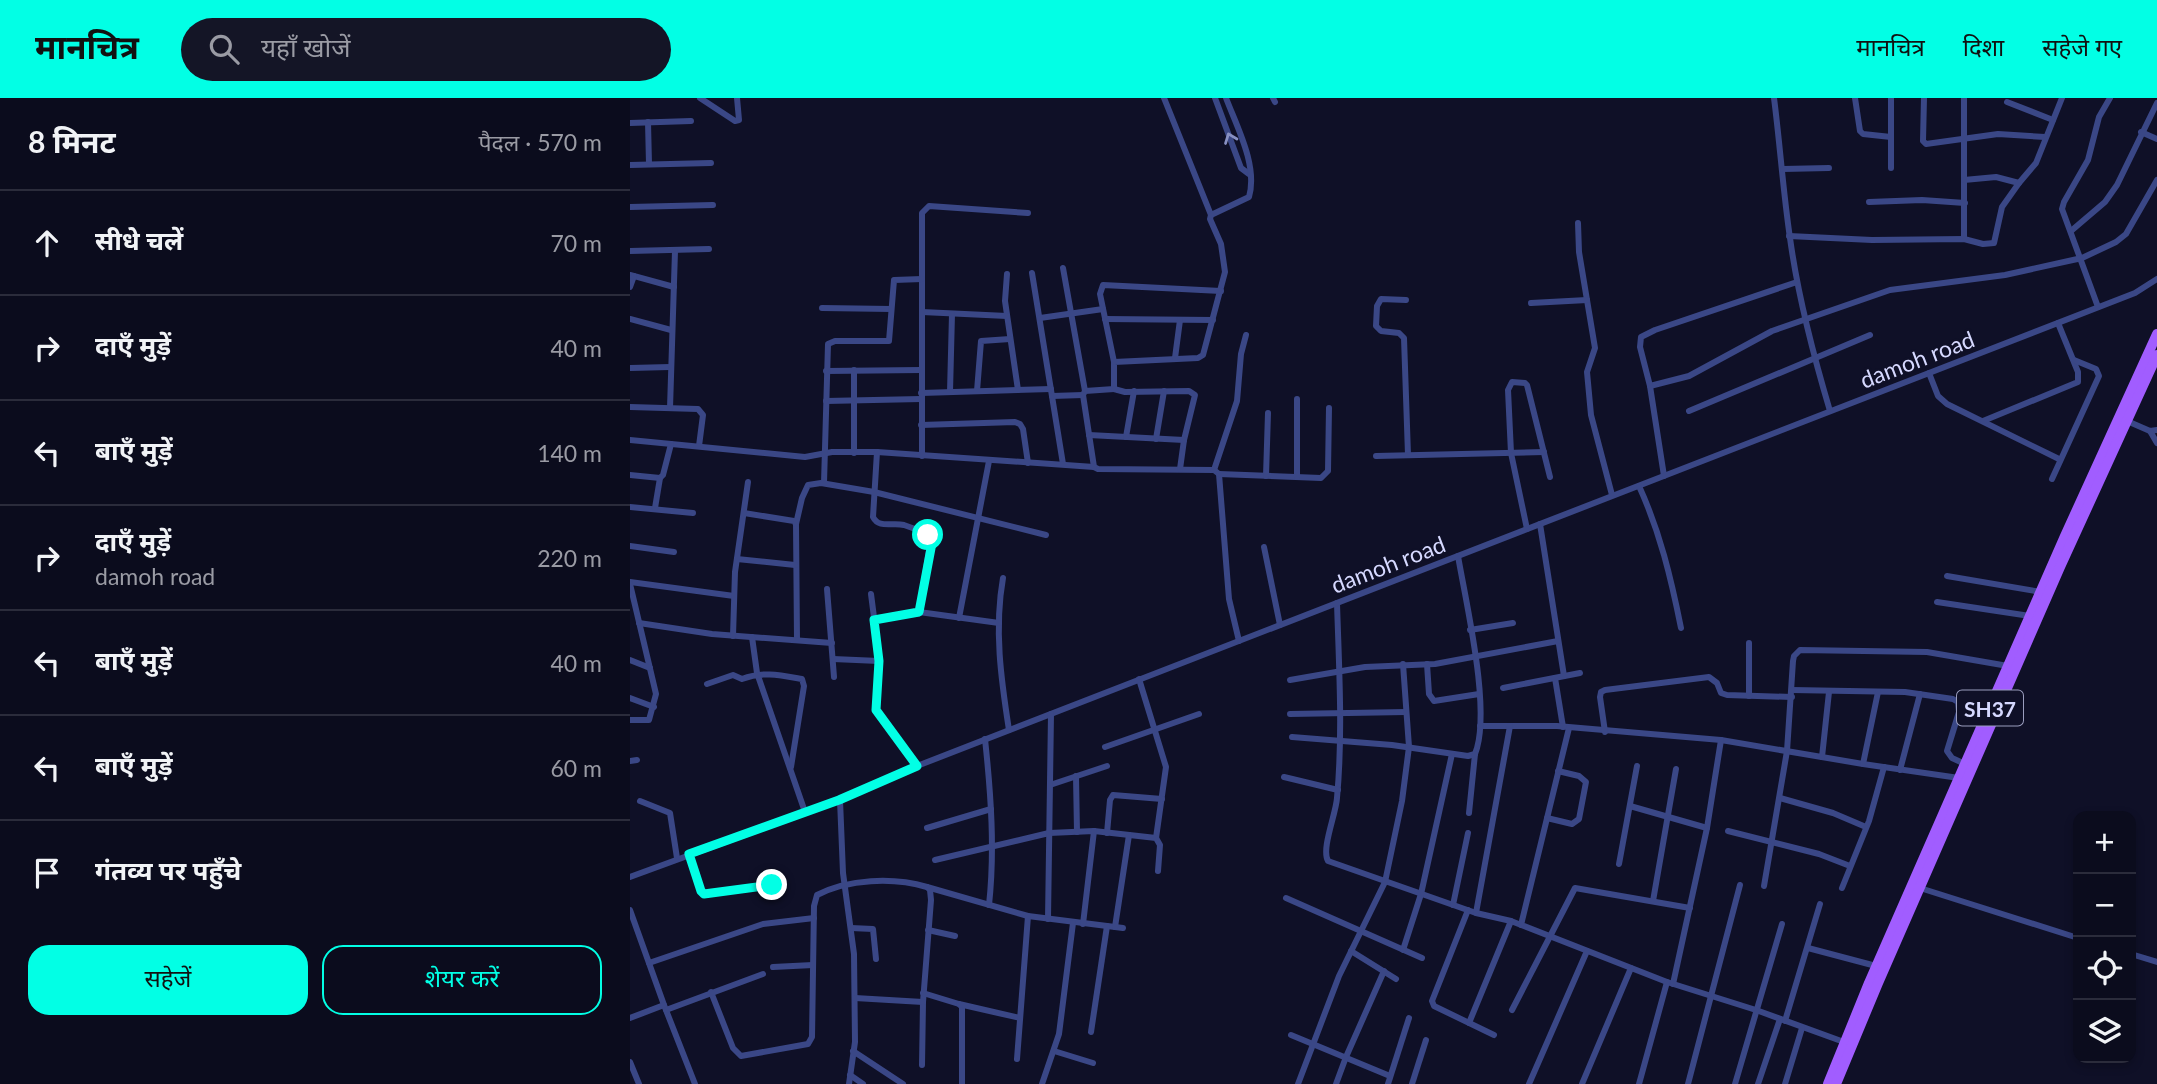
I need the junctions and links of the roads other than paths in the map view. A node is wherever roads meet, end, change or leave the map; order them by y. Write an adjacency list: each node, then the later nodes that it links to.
1 (700, 98): 2 (street)
2 (737, 98)
3 (1164, 98): 39 (street)
4 (1215, 98): 30 (street, one-way to 4)
5 (1226, 98): 30 (street)
6 (1774, 98): 29 (street)
7 (1855, 98): 20 (street)
8 (1891, 98): 20 (street)
9 (1924, 98): 22 (street)
10 (1964, 98): 22 (street)
11 (2062, 98): 15 (street)
12 (2110, 98): 41 (street)
13 (2007, 102): 15 (street)
14 (2157, 103): 19 (street)
15 (2053, 120): 21 (street)
16 (691, 121): 17 (street)
17 (648, 122): 18 (street); 25 (street)
18 (630, 123)
19 (2141, 132): 23 (street); 41 (street)
20 (1891, 137): 28 (street)
21 (2045, 137): 22 (street); 33 (street)
22 (1963, 138): 31 (street)
23 (2157, 139)
24 (711, 163): 25 (street)
25 (649, 164): 26 (street)
26 (630, 165)
27 (1829, 168): 29 (street)
28 (1891, 168)
29 (1783, 169): 42 (street)
30 (1249, 174): 39 (street)
31 (1964, 180): 33 (street); 35 (street)
32 (2157, 180): 47 (street)
33 (2019, 183): 43 (street)
34 (1869, 202): 35 (street)
35 (1965, 203): 43 (street)
36 (713, 205): 37 (street)
37 (630, 207)
38 (1028, 213): 52 (street)
39 (1211, 215): 57 (street)
40 (1578, 223): 59 (street)
41 (2071, 231): 47 (street)
42 (1789, 236): 43 (street); 54 (street)
43 (1964, 239)
44 (709, 249): 46 (street)
45 (630, 251): 46 (street)
46 (675, 251): 56 (street)
47 (2082, 258): 61 (street); 70 (street)
48 (1063, 268): 66 (street)
49 (1032, 273): 69 (street)
50 (1007, 274): 68 (street)
51 (632, 276): 55 (street); 56 (street)
52 (922, 279): 63 (street); 65 (street)
53 (2157, 279): 61 (street, damoh road)
54 (1797, 282): 70 (street); 92 (street)
55 (630, 287)
56 (674, 287): 76 (street)
57 (1221, 290): 64 (street); 74 (street)
58 (1406, 300): 128 (street)
59 (1587, 300): 60 (street); 149 (street)
60 (1531, 303)
61 (2098, 307): 75 (street, damoh road)
62 (822, 308): 63 (street)
63 (891, 309): 90 (street)
64 (1103, 309): 66 (street); 72 (street)
65 (922, 312): 67 (street); 89 (street)
66 (1071, 313): 69 (street); 100 (street)
67 (952, 314): 68 (street); 98 (street)
68 (1007, 316): 80 (street)
69 (1040, 318): 99 (street)
70 (1805, 318): 83 (street); 92 (street)
71 (630, 319): 76 (street)
72 (1105, 319): 73 (street); 85 (street)
73 (1180, 320): 74 (street); 82 (street)
74 (1213, 320): 82 (street)
75 (2058, 323): 84 (street); 91 (street, damoh road)
76 (671, 330): 86 (street)
77 (2157, 334): 169 (main road, SH37)
78 (1247, 335): 137 (street)
79 (1870, 335): 83 (street)
80 (1010, 339): 94 (street); 95 (street)
81 (2157, 355): 112 (main road, SH37)
82 (1175, 358): 85 (street)
83 (1814, 360): 108 (street); 109 (street)
84 (2074, 360): 111 (street); 131 (street)
85 (1114, 362): 93 (street)
86 (670, 367): 87 (street); 106 (street)
87 (630, 368)
88 (854, 370): 89 (street); 90 (street); 103 (street)
89 (921, 370): 101 (street)
90 (826, 371): 104 (street)
91 (1930, 373): 109 (street, damoh road); 111 (street)
92 (1650, 386): 140 (street)
93 (1114, 389): 96 (street); 100 (street)
94 (1018, 390): 95 (street); 99 (street)
95 (977, 391): 98 (street)
96 (1134, 391): 97 (street); 116 (street)
97 (1164, 391): 117 (street); 119 (street)
98 (950, 392): 101 (street)
99 (1052, 393): 100 (street); 134 (street)
100 (1084, 393): 115 (street)
101 (921, 396): 103 (street); 113 (street)
102 (1297, 399): 141 (street)
103 (854, 400): 104 (street); 125 (street)
104 (826, 401): 124 (street)
105 (630, 407): 106 (street)
106 (670, 408): 122 (street)
107 (1329, 408): 141 (street)
108 (1689, 411)
109 (1830, 411): 140 (street, damoh road)
110 (1268, 413): 139 (street)
111 (1983, 421): 131 (street)
112 (2127, 421): 114 (street); 293 (main road, SH37)
113 (921, 425): 129 (street); 133 (street)
114 (2154, 430): 120 (street)
115 (1089, 435): 116 (street); 135 (street)
116 (1126, 437): 117 (street)
117 (1156, 439): 119 (street)
118 (630, 440): 121 (street)
119 (1184, 440): 136 (street)
120 (2157, 443)
121 (671, 444): 122 (street); 143 (street)
122 (699, 446): 124 (street)
123 (1544, 452): 127 (street); 127 (street); 142 (street)
124 (826, 453): 125 (street); 146 (street)
125 (854, 453): 126 (street)
126 (877, 453): 129 (street); 148 (street)
127 (1511, 453): 128 (street); 157 (street)
128 (1408, 455): 130 (street)
129 (922, 456): 132 (street)
130 (1376, 456)
131 (2059, 459): 144 (street)
132 (989, 461): 133 (street); 154 (street)
133 (1028, 463): 134 (street)
134 (1063, 464): 135 (street)
135 (1094, 467): 136 (street)
136 (1180, 469): 137 (street)
137 (1217, 472): 139 (street); 188 (street)
138 (630, 475): 143 (street)
139 (1266, 476): 141 (street)
140 (1664, 476): 147 (street, damoh road)
141 (1297, 477)
142 (1550, 477)
143 (660, 478): 151 (street)
144 (2052, 479)
145 (748, 482): 153 (street)
146 (824, 483): 148 (street); 155 (street)
147 (1639, 486): 149 (street, damoh road); 183 (street)
148 (874, 492): 154 (street); 174 (street)
149 (1612, 495): 156 (street, damoh road)
150 (630, 507): 151 (street)
151 (655, 508): 152 (street)
152 (693, 513)
153 (744, 513): 155 (street); 163 (street)
154 (978, 519): 158 (street); 177 (street)
155 (796, 524): 164 (street)
156 (1540, 524): 157 (street, damoh road); 189 (street)
157 (1527, 529): 162 (street, damoh road)
158 (1046, 535)
159 (630, 546): 161 (street)
160 (1264, 547): 182 (street)
161 (674, 552)
162 (1458, 556): 173 (street, damoh road); 184 (street)
163 (737, 559): 164 (street); 171 (street)
164 (795, 565): 187 (street)
165 (1947, 576): 169 (street)
166 (1003, 578): 180 (street)
167 (630, 583): 171 (street); 178 (street)
168 (827, 589): 190 (street)
169 (2041, 592): 176 (main road, SH37)
170 (871, 594): 179 (street)
171 (734, 596): 185 (street)
172 (1937, 602): 176 (street)
173 (1337, 603): 182 (street, damoh road); 200 (street)
174 (919, 612): 177 (street); 179 (street)
175 (630, 615): 178 (street)
176 (2030, 616): 198 (main road, SH37)
177 (959, 618): 180 (street)
178 (639, 620): 185 (street); 199 (street)
179 (874, 620): 195 (street)
180 (999, 623): 229 (street)
181 (1513, 623): 184 (street)
182 (1280, 625): 188 (street, damoh road)
183 (1681, 628)
184 (1470, 631): 192 (street)
185 (733, 636): 186 (street)
186 (752, 637): 187 (street); 201 (street)
187 (796, 640): 190 (street)
188 (1240, 641): 207 (street, damoh road)
189 (1559, 641): 192 (street); 204 (street)
190 (832, 643): 193 (street)
191 (1749, 643): 216 (street)
192 (1475, 657): 197 (street); 214 (street)
193 (834, 659): 195 (street); 203 (street)
194 (630, 660): 199 (street)
195 (879, 661): 206 (street); 243 (street)
196 (1403, 664): 197 (street); 200 (street); 219 (street)
197 (1427, 664): 214 (street)
198 (2008, 666): 213 (street); 242 (main road, SH37)
199 (650, 668): 218 (street)
200 (1339, 671): 208 (street); 220 (street)
201 (757, 673): 209 (street); 246 (street); 246 (street)
202 (1580, 673): 204 (street)
203 (834, 677)
204 (1564, 677): 205 (street)
205 (1555, 678): 210 (street); 227 (street)
206 (882, 680)
207 (1139, 680): 221 (street, damoh road); 228 (street)
208 (1290, 680)
209 (707, 684)
210 (1503, 688)
211 (1829, 692): 212 (street); 213 (street); 240 (street)
212 (1878, 692): 215 (street); 241 (street)
213 (1792, 693): 216 (street); 237 (street)
214 (1479, 694): 225 (street)
215 (1920, 694): 242 (street); 249 (street)
216 (1749, 696): 230 (street)
217 (630, 698): 218 (street)
218 (654, 707): 224 (street)
219 (1406, 712): 220 (street); 236 (street)
220 (1341, 713): 223 (street); 233 (street)
221 (1051, 714): 229 (street, damoh road); 254 (street)
222 (1199, 714): 228 (street)
223 (1290, 714)
224 (630, 720)
225 (1479, 726): 226 (street); 239 (street)
226 (1510, 726): 227 (street); 303 (street)
227 (1566, 728): 230 (street); 250 (street)
228 (1155, 729): 235 (street); 257 (street)
229 (1009, 730): 232 (street, damoh road)
230 (1605, 732): 234 (street)
231 (1292, 737): 233 (street)
232 (985, 739): 243 (street, damoh road); 261 (street)
233 (1342, 740): 236 (street); 255 (street)
234 (1721, 740): 237 (street); 268 (street)
235 (1105, 747)
236 (1409, 747): 238 (street); 286 (street)
237 (1787, 751): 240 (street); 256 (street)
238 (1452, 754): 239 (street); 294 (street)
239 (1475, 754): 263 (street)
240 (1822, 757): 241 (street)
241 (1863, 764): 247 (street)
242 (1965, 764): 253 (main road, SH37)
243 (917, 766): 258 (street, damoh road)
244 (1107, 766): 251 (street)
245 (1637, 766): 260 (street)
246 (791, 767): 262 (street)
247 (1885, 767): 249 (street); 266 (street)
248 (1676, 769): 264 (street)
249 (1900, 769): 253 (street)
250 (1558, 771): 265 (street); 265 (street)
251 (1076, 776): 254 (street); 271 (street)
252 (1284, 777): 255 (street)
253 (1959, 778): 329 (main road, SH37)
254 (1050, 785): 272 (street)
255 (1338, 790): 286 (street)
256 (1780, 798): 266 (street); 277 (street)
257 (1162, 799): 273 (street); 276 (street)
258 (839, 800): 262 (street, damoh road); 287 (street)
259 (639, 801): 280 (street)
260 (1630, 806): 264 (street); 282 (street)
261 (991, 809): 267 (street); 278 (street)
262 (805, 812): 279 (street, damoh road)
263 (1469, 813)
264 (1668, 817): 268 (street); 296 (street)
265 (1547, 818): 311 (street)
266 (1867, 827): 283 (street)
267 (927, 828)
268 (1707, 828): 300 (street)
269 (1094, 831): 271 (street); 273 (street); 309 (street)
270 (1728, 831): 277 (street)
271 (1077, 832): 272 (street)
272 (1049, 833): 278 (street); 306 (street)
273 (1107, 833): 275 (street)
274 (1468, 833): 299 (street)
275 (1129, 835): 276 (street); 312 (street)
276 (1156, 838): 284 (street)
277 (1772, 842): 283 (street); 290 (street)
278 (992, 846): 281 (street); 298 (street)
279 (689, 854): 280 (street, damoh road); 288 (street)
280 (677, 858): 285 (street, damoh road)
281 (935, 860)
282 (1619, 864)
283 (1850, 866): 292 (street)
284 (1158, 871)
285 (630, 877)
286 (1385, 882): 294 (street); 315 (street)
287 (844, 884): 291 (street); 305 (street); 313 (street)
288 (772, 885)
289 (1740, 885): 338 (street)
290 (1764, 886)
291 (927, 887): 298 (street); 314 (street)
292 (1842, 888)
293 (1920, 888): 318 (street); 385 (main road, SH37)
294 (1421, 894): 299 (street); 320 (street)
295 (1286, 898): 315 (street)
296 (1653, 901): 300 (street); 317 (street)
297 (1820, 904): 319 (street)
298 (989, 905): 304 (street)
299 (1453, 905): 302 (street)
300 (1690, 908): 335 (street)
301 (630, 909): 326 (street)
302 (1468, 910): 303 (street); 349 (street)
303 (1476, 913): 307 (street)
304 (1028, 916): 306 (street); 346 (street)
305 (814, 918): 326 (street); 328 (street)
306 (1048, 919): 308 (street)
307 (1511, 921): 311 (street); 349 (street)
308 (1073, 923): 309 (street); 358 (street)
309 (1083, 924): 312 (street)
310 (1782, 924): 344 (street)
311 (1521, 925): 317 (street)
312 (1115, 927): 351 (street)
313 (851, 928): 325 (street); 339 (street)
314 (928, 930): 316 (street); 337 (street)
315 (1361, 932): 320 (street); 321 (street)
316 (955, 936)
317 (1550, 936): 322 (street); 343 (street)
318 (2075, 937)
319 (1808, 948): 329 (street); 348 (street)
320 (1403, 950): 324 (street)
321 (1351, 951): 332 (street); 356 (street)
322 (1587, 951): 331 (street); 377 (street)
323 (2136, 956): 327 (street)
324 (1422, 958)
325 (876, 959)
326 (649, 962): 342 (street)
327 (2157, 962)
328 (813, 965): 330 (street); 336 (street)
329 (1876, 966): 355 (main road, SH37)
330 (773, 967)
331 (1631, 968): 335 (street); 378 (street)
332 (1384, 971): 334 (street); 359 (street)
333 (764, 974): 336 (street)
334 (1396, 979)
335 (1670, 983): 338 (street); 379 (street)
336 (711, 992): 342 (street)
337 (923, 993): 340 (street); 341 (street)
338 (1710, 996): 344 (street); 380 (street)
339 (855, 998): 340 (street); 357 (street)
340 (923, 1002): 363 (street)
341 (959, 1004): 346 (street); 371 (street)
342 (665, 1008): 345 (street); 367 (street)
343 (1512, 1010)
344 (1756, 1010): 348 (street); 381 (street)
345 (630, 1018)
346 (1020, 1018): 360 (street)
347 (1409, 1018): 365 (street)
348 (1782, 1020): 350 (street); 382 (street)
349 (1469, 1023): 353 (street)
350 (1802, 1028): 355 (street); 383 (street)
351 (1091, 1032)
352 (1291, 1034): 356 (street)
353 (1494, 1035)
354 (1426, 1040): 376 (street)
355 (1844, 1042): 384 (main road, SH37)
356 (1312, 1043): 359 (street); 373 (street)
357 (853, 1051): 364 (street); 370 (street)
358 (1054, 1051): 362 (street); 372 (street)
359 (1346, 1057): 365 (street); 374 (street)
360 (1017, 1059)
361 (630, 1062): 366 (street)
362 (1093, 1063)
363 (922, 1065)
364 (850, 1075): 368 (street); 369 (street)
365 (1391, 1076): 375 (street)
366 (639, 1084)
367 (695, 1084)
368 (849, 1084)
369 (863, 1084)
370 (902, 1084)
371 (962, 1084)
372 (1042, 1084)
373 (1298, 1084)
374 (1336, 1084)
375 (1388, 1084)
376 (1412, 1084)
377 (1529, 1084)
378 (1582, 1084)
379 (1639, 1084)
380 (1688, 1084)
381 (1735, 1084)
382 (1758, 1084)
383 (1785, 1084)
384 (1828, 1084)
385 (1836, 1084)

